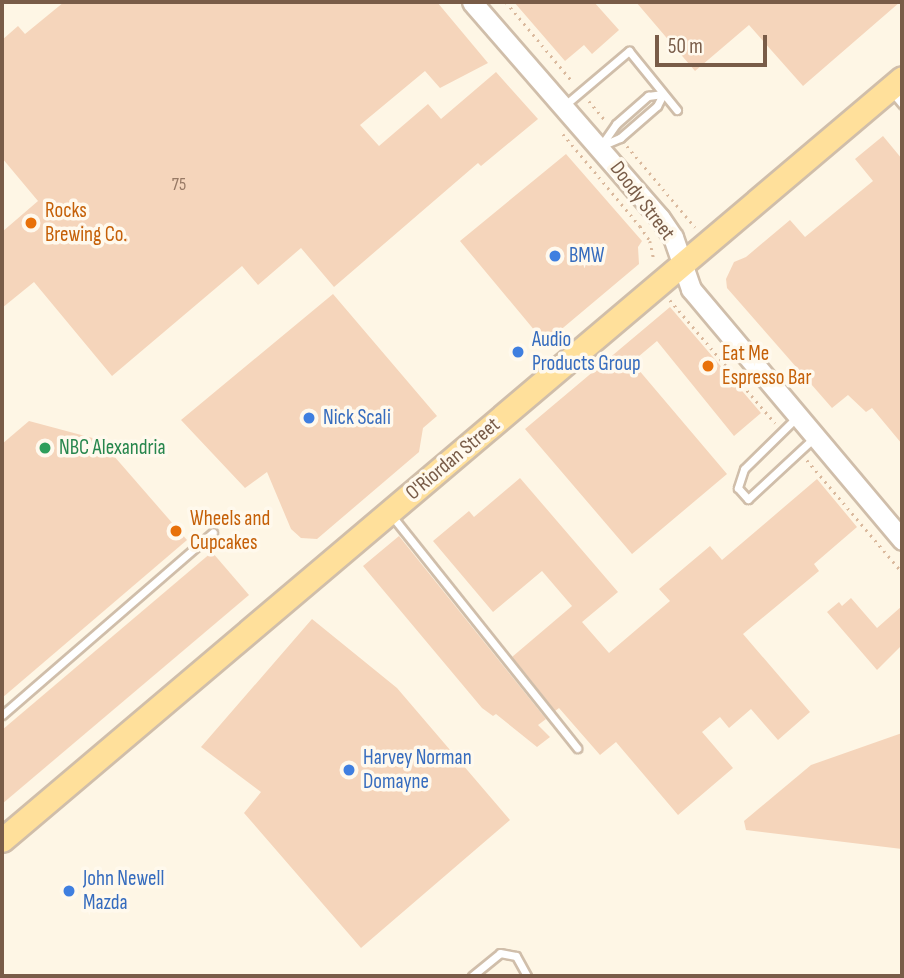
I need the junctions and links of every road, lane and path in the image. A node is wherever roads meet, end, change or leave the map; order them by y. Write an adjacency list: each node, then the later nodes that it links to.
1 (472, 2): 6 (street, Doody Street)
2 (506, 2): 4 (path, Doody Street)
3 (898, 90): 14 (main road, O'Riordan Street)
4 (581, 92): 5 (lane); 6 (lane); 8 (path, Doody Street)
5 (663, 94): 7 (lane); 8 (lane); 10 (lane)
6 (563, 107): 11 (street, Doody Street)
7 (677, 110)
8 (613, 129): 11 (lane)
9 (559, 130): 13 (path, Doody Street)
10 (620, 138): 11 (lane); 12 (path, Doody Street)
11 (600, 147): 14 (street, Doody Street)
12 (695, 227)
13 (654, 260)
14 (682, 264): 15 (street, Doody Street); 17 (main road, O'Riordan Street)
15 (798, 416): 16 (street, Doody Street); 16 (lane)
16 (816, 436): 19 (street, Doody Street)
17 (390, 512): 21 (lane); 22 (main road, O'Riordan Street)
18 (213, 532): 20 (lane)
19 (902, 540)
20 (2, 715)
21 (577, 748)
22 (2, 840)
23 (472, 976): 24 (lane)
24 (527, 976)

